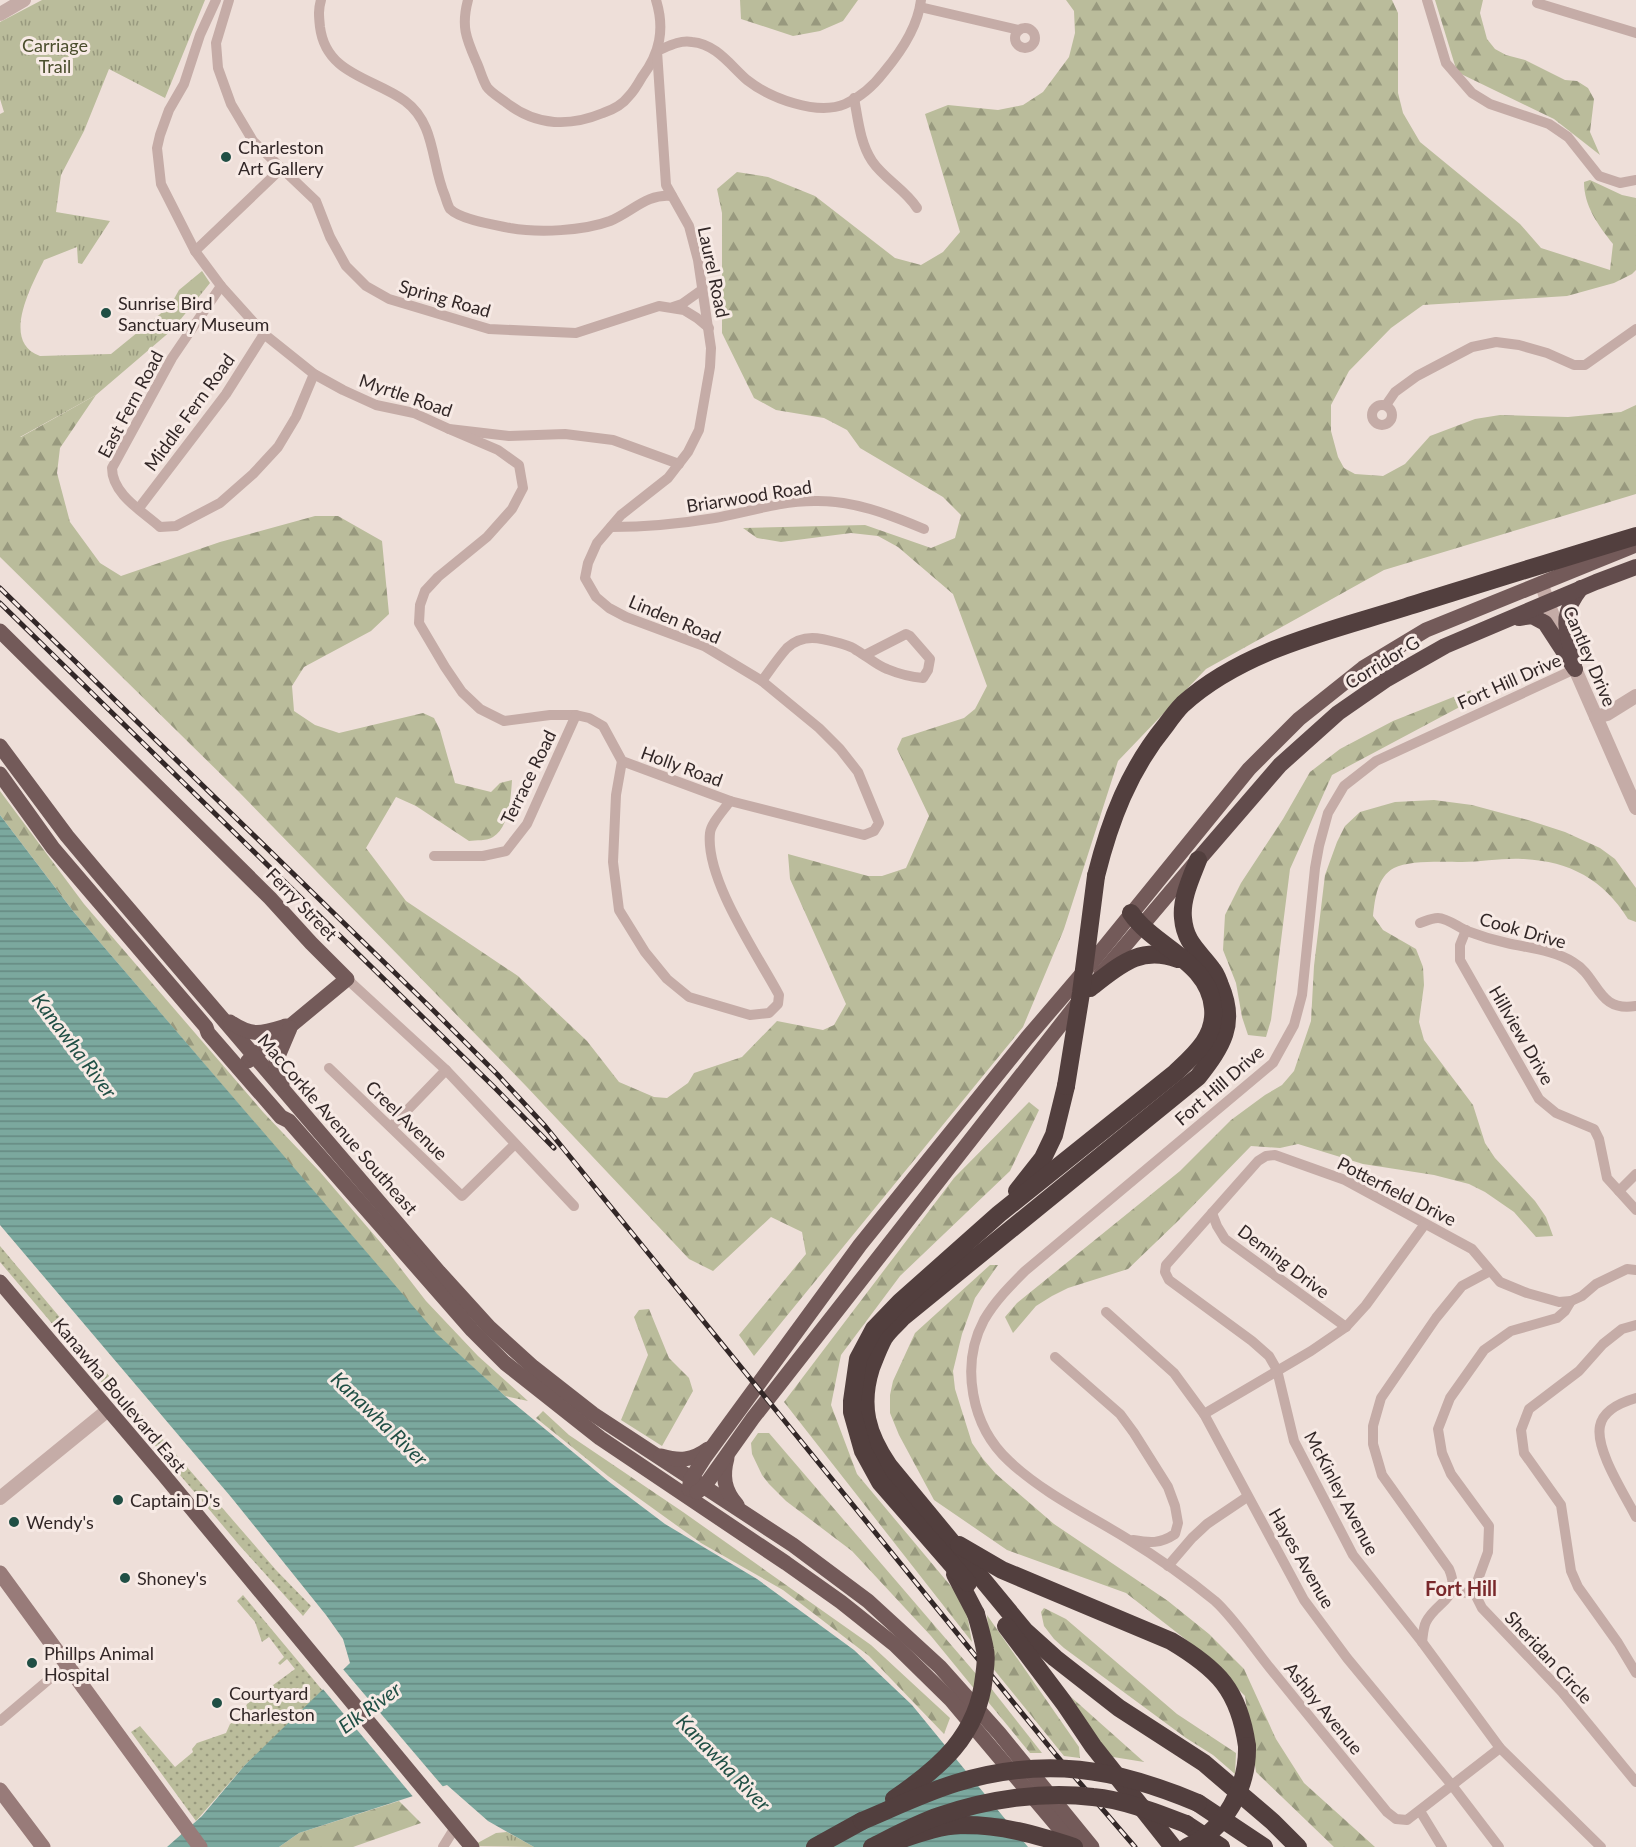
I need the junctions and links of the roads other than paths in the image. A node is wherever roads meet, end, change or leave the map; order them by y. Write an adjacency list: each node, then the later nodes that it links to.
1 (24, 0): 10 (street)
2 (216, 0): 21 (street, Myrtle Road)
3 (229, 0): 15 (street, Spring Road)
4 (321, 0): 19 (street)
5 (468, 0): 13 (street)
6 (656, 0): 13 (street)
7 (1427, 0): 17 (street)
8 (920, 3): 11 (street); 14 (street)
9 (1537, 3): 12 (street)
10 (0, 14)
11 (1018, 30)
12 (1636, 33)
13 (657, 51): 14 (street); 16 (street, Laurel Road)
14 (854, 98): 20 (street)
15 (282, 168): 21 (street); 24 (street, Spring Road)
16 (663, 170): 18 (street, Laurel Road); 19 (street)
17 (1636, 180)
18 (672, 196): 19 (street); 23 (street, Laurel Road)
19 (645, 201)
20 (917, 208)
21 (195, 251): 22 (street, Myrtle Road)
22 (221, 286): 27 (street, Myrtle Road); 32 (street, East Fern Road)
23 (703, 289): 24 (street, Spring Road); 25 (street, Laurel Road)
24 (672, 307): 25 (street)
25 (709, 328): 31 (street, Laurel Road)
26 (1636, 329): 29 (street)
27 (264, 334): 28 (street, Myrtle Road); 32 (street, Middle Fern Road)
28 (314, 374): 30 (street, Myrtle Road); 32 (street)
29 (1386, 405)
30 (449, 429): 31 (street, Myrtle Road); 47 (street, Holly Road)
31 (679, 464): 33 (street, Linden Road)
32 (139, 508)
33 (610, 527): 34 (street, Briarwood Road); 45 (street, Linden Road)
34 (924, 529)
35 (1636, 536): 80 (highway, bridge)
36 (1636, 545): 38 (main road)
37 (1636, 567): 39 (highway, Corridor G)
38 (1541, 583): 40 (street, Cantley Drive); 57 (main road)
39 (1582, 588): 40 (highway, Corridor G); 44 (highway)
40 (1548, 602): 41 (highway, Corridor G); 44 (street, Cantley Drive)
41 (1498, 624): 44 (highway); 56 (highway, Corridor G)
42 (0, 631): 61 (main road, Ferry Street)
43 (865, 655): 43 (street); 45 (street)
44 (1575, 669): 48 (street, Cantley Drive); 102 (street, Fort Hill Drive)
45 (762, 681): 54 (street, Linden Road)
46 (1636, 696): 48 (street)
47 (576, 715): 50 (street, Holly Road); 55 (street, Terrace Road)
48 (1596, 717): 53 (street, Cantley Drive)
49 (0, 746): 65 (main road, MacCorkle Avenue Southeast)
50 (622, 761): 52 (street, Holly Road); 52 (street)
51 (0, 774): 67 (main road, MacCorkle Avenue Southeast)
52 (730, 801): 54 (street, Holly Road)
53 (1636, 808)
54 (879, 823)
55 (434, 856)
56 (1198, 860): 57 (main road); 63 (highway)
57 (1139, 920): 60 (highway); 62 (main road); 63 (highway); 95 (main road)
58 (1420, 923): 59 (street, Cook Drive)
59 (1466, 930): 64 (street, Cook Drive); 76 (street, Hillview Drive)
60 (1186, 962): 62 (highway); 80 (highway)
61 (347, 979): 66 (main road); 70 (street, Ferry Street)
62 (1090, 988): 96 (main road)
63 (1224, 993): 105 (highway)
64 (1636, 1006)
65 (218, 1014): 66 (main road); 68 (main road, MacCorkle Avenue Southeast)
66 (291, 1025): 68 (main road); 71 (main road)
67 (206, 1027): 68 (main road, MacCorkle Avenue Southeast); 72 (main road, MacCorkle Avenue Southeast)
68 (249, 1061): 71 (main road, MacCorkle Avenue Southeast); 72 (main road, MacCorkle Avenue Southeast)
69 (329, 1068): 73 (street, Creel Avenue)
70 (446, 1070): 73 (street); 74 (street, Ferry Street)
71 (285, 1093): 97 (main road, MacCorkle Avenue Southeast)
72 (289, 1121): 101 (main road, MacCorkle Avenue Southeast)
73 (391, 1127): 74 (street, Creel Avenue)
74 (515, 1144): 77 (street, Ferry Street)
75 (1636, 1174): 76 (street)
76 (1619, 1191): 78 (street)
77 (574, 1206)
78 (1636, 1210)
79 (1212, 1213): 81 (street, Potterfield Drive); 82 (street, Potterfield Drive); 89 (street, Deming Drive)
80 (999, 1214): 105 (highway)
81 (1425, 1224): 84 (street, Potterfield Drive); 89 (street)
82 (1166, 1265): 91 (street, McKinley Avenue)
83 (1636, 1270): 86 (street)
84 (1490, 1271): 86 (street, Potterfield Drive); 111 (street)
85 (0, 1282): 93 (main road, Kanawha Boulevard East)
86 (1571, 1301): 112 (street)
87 (1106, 1312): 94 (street, Hayes Avenue)
88 (1636, 1325): 115 (street)
89 (1346, 1327): 91 (street)
90 (1055, 1358): 106 (street)
91 (1277, 1370): 94 (street); 113 (street, McKinley Avenue)
92 (1636, 1398): 104 (street)
93 (108, 1410): 100 (street); 123 (main road, Kanawha Boulevard East)
94 (1204, 1414): 99 (street, Hayes Avenue)
95 (715, 1443): 97 (main road); 98 (main road)
96 (728, 1452): 98 (main road); 103 (main road)
97 (652, 1454): 98 (main road, MacCorkle Avenue Southeast)
98 (698, 1483): 101 (main road); 103 (main road, MacCorkle Avenue Southeast)
99 (1247, 1497): 107 (street); 119 (street, Hayes Avenue)
100 (0, 1498)
101 (687, 1498): 130 (main road, MacCorkle Avenue Southeast)
102 (1077, 1509): 108 (street, Ashby Avenue)
103 (744, 1513): 131 (main road, MacCorkle Avenue Southeast)
104 (1636, 1517)
105 (933, 1532): 122 (highway, bridge); 132 (highway); 133 (highway, bridge); 136 (highway)
106 (1175, 1534): 107 (street); 108 (street, Ashby Avenue)
107 (1192, 1538): 109 (street)
108 (1127, 1539): 109 (street, Ashby Avenue)
109 (1168, 1566): 121 (street, Ashby Avenue)
110 (0, 1573): 114 (main road)
111 (1453, 1592): 112 (street); 113 (street)
112 (1475, 1594): 118 (street, Sheridan Circle)
113 (1422, 1642): 117 (street, McKinley Avenue)
114 (66, 1665): 116 (street); 125 (main road)
115 (1636, 1673)
116 (0, 1721)
117 (1500, 1748): 119 (street, Ashby Avenue); 139 (street, McKinley Avenue)
118 (1636, 1782)
119 (1451, 1784): 121 (street, Ashby Avenue); 138 (street, Hayes Avenue)
120 (0, 1790): 124 (main road)
121 (1420, 1811): 137 (street)
122 (862, 1821): 128 (highway); 135 (highway, bridge)
123 (456, 1826): 126 (street); 127 (main road, Kanawha Boulevard East)
124 (43, 1847)
125 (200, 1847)
126 (443, 1847)
127 (472, 1847)
128 (815, 1847)
129 (873, 1847): 130 (highway, bridge); 134 (highway, bridge)
130 (1074, 1847)
131 (1092, 1847)
132 (1173, 1847)
133 (1187, 1847)
134 (1221, 1847)
135 (1264, 1847)
136 (1298, 1847)
137 (1442, 1847)
138 (1499, 1847)
139 (1600, 1847)

